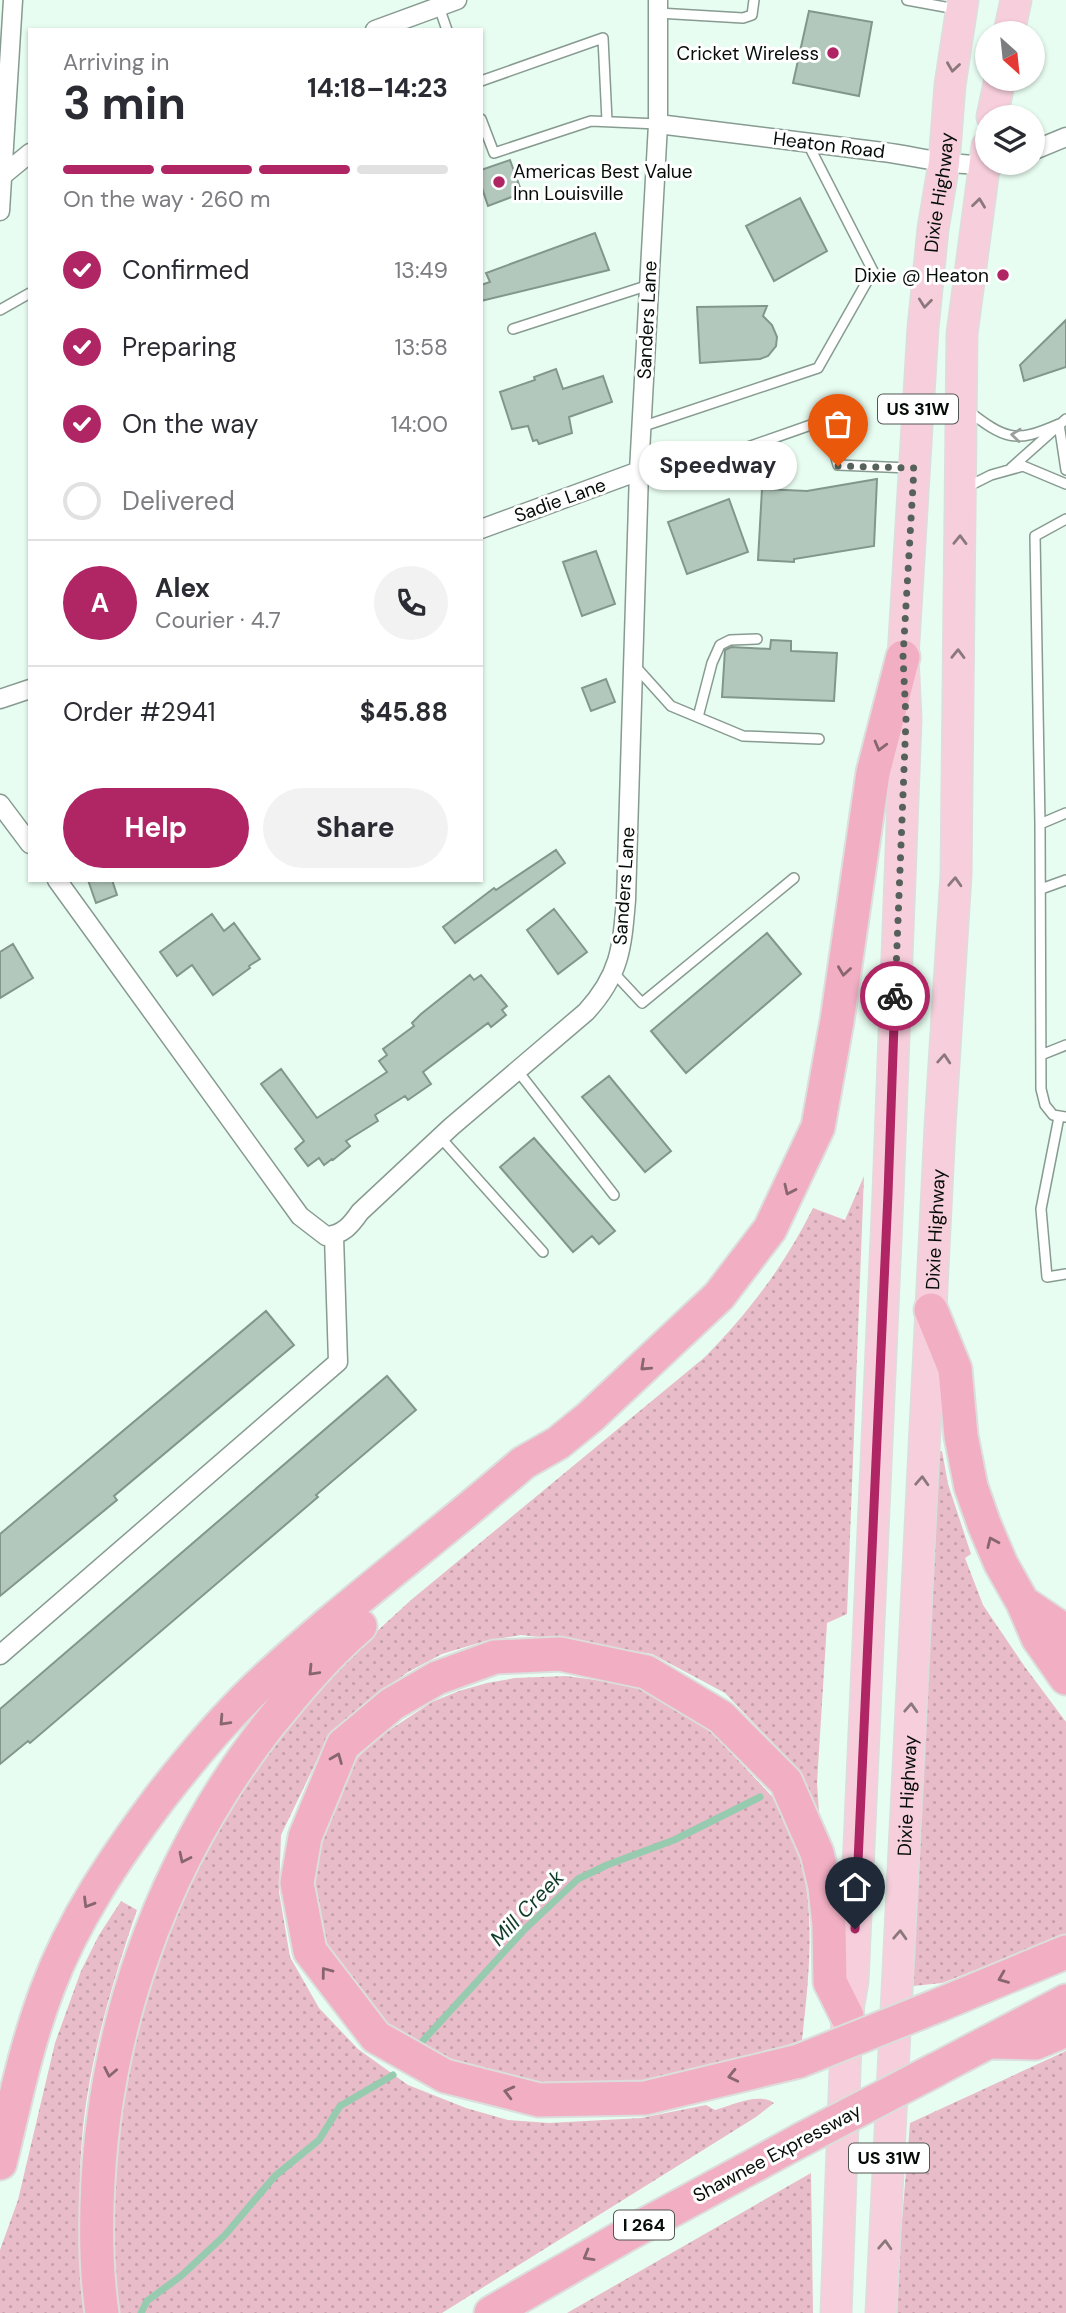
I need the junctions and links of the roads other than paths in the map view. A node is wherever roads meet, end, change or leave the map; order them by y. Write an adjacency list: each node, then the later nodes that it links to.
1 (13, 0): 23 (street)
2 (457, 0): 7 (street)
3 (754, 0): 8 (lane)
4 (907, 0): 6 (lane)
5 (1016, 0): 9 (main road)
6 (962, 5): 21 (main road, Dixie Highway / US 31W, one-way to 21)
7 (439, 7): 10 (street); 11 (lane)
8 (658, 7): 15 (street, Sanders Lane)
9 (1012, 21)
10 (381, 28)
11 (446, 28)
12 (483, 79): 13 (lane)
13 (607, 121): 14 (lane); 15 (lane)
14 (483, 124)
15 (657, 124): 17 (street, Heaton Road); 25 (street, Sanders Lane)
16 (1066, 137): 18 (street)
17 (807, 142): 21 (street, Heaton Road); 31 (lane)
18 (1045, 146)
19 (28, 155): 23 (street)
20 (975, 160): 21 (street, Heaton Road)
21 (944, 163): 32 (main road, Dixie Highway / US 31W, one-way to 32)
22 (987, 175): 29 (main road, Dixie Highway / US 31W, one-way to 22)
23 (2, 176): 24 (street)
24 (0, 211)
25 (649, 285): 28 (lane); 31 (street, Sanders Lane)
26 (28, 294): 27 (lane)
27 (0, 310)
28 (513, 329)
29 (961, 405): 30 (lane, one-way to 29); 37 (main road, Dixie Highway / US 31W)
30 (1062, 422): 33 (lane); 34 (lane)
31 (641, 428): 35 (street, Sanders Lane)
32 (914, 468): 35 (lane); 41 (main road, Dixie Highway / US 31W)
33 (1010, 469): 36 (lane); 37 (lane)
34 (1066, 470)
35 (639, 476): 39 (street, Sadie Lane); 42 (street, Sanders Lane)
36 (1066, 484)
37 (961, 491): 65 (main road, Dixie Highway / US 31W, one-way to 37)
38 (1066, 519): 49 (lane)
39 (483, 528)
40 (757, 639): 45 (lane)
41 (903, 657): 66 (highway, one-way to 66); 73 (main road, Dixie Highway / US 31W)
42 (634, 665): 45 (lane); 55 (street, Sanders Lane)
43 (28, 691): 44 (street)
44 (0, 699)
45 (698, 717): 46 (lane)
46 (819, 739)
47 (0, 804): 50 (street)
48 (1066, 813): 49 (lane)
49 (1040, 824): 54 (lane)
50 (28, 841)
51 (794, 878): 55 (lane)
52 (1066, 880): 54 (lane)
53 (58, 882): 62 (street)
54 (1041, 889): 57 (lane)
55 (614, 973): 58 (street, Sanders Lane)
56 (1066, 1045): 57 (lane)
57 (1041, 1055): 59 (lane)
58 (517, 1070): 60 (street, Sanders Lane); 61 (lane)
59 (1062, 1117): 64 (lane)
60 (440, 1137): 62 (street, Sanders Lane); 63 (lane)
61 (614, 1195)
62 (334, 1236): 69 (street)
63 (544, 1252)
64 (1066, 1274)
65 (931, 1310): 67 (highway, one-way to 65); 80 (main road, Dixie Highway / US 31W, one-way to 65)
66 (558, 1443): 76 (highway, one-way to 76); 77 (highway, one-way to 77)
67 (1023, 1603): 68 (highway); 70 (highway)
68 (1066, 1637)
69 (0, 1655)
70 (1066, 1678)
71 (1066, 1952): 73 (highway, one-way to 73, bridge)
72 (1066, 2001): 75 (highway, Shawnee Expressway / I 264)
73 (847, 2016): 79 (main road, Dixie Highway / US 31W)
74 (1066, 2030): 75 (highway)
75 (987, 2042): 78 (highway, Shawnee Expressway / I 264, one-way to 78, bridge)
76 (0, 2163)
77 (102, 2313)
78 (491, 2313)
79 (836, 2313)
80 (881, 2313)

